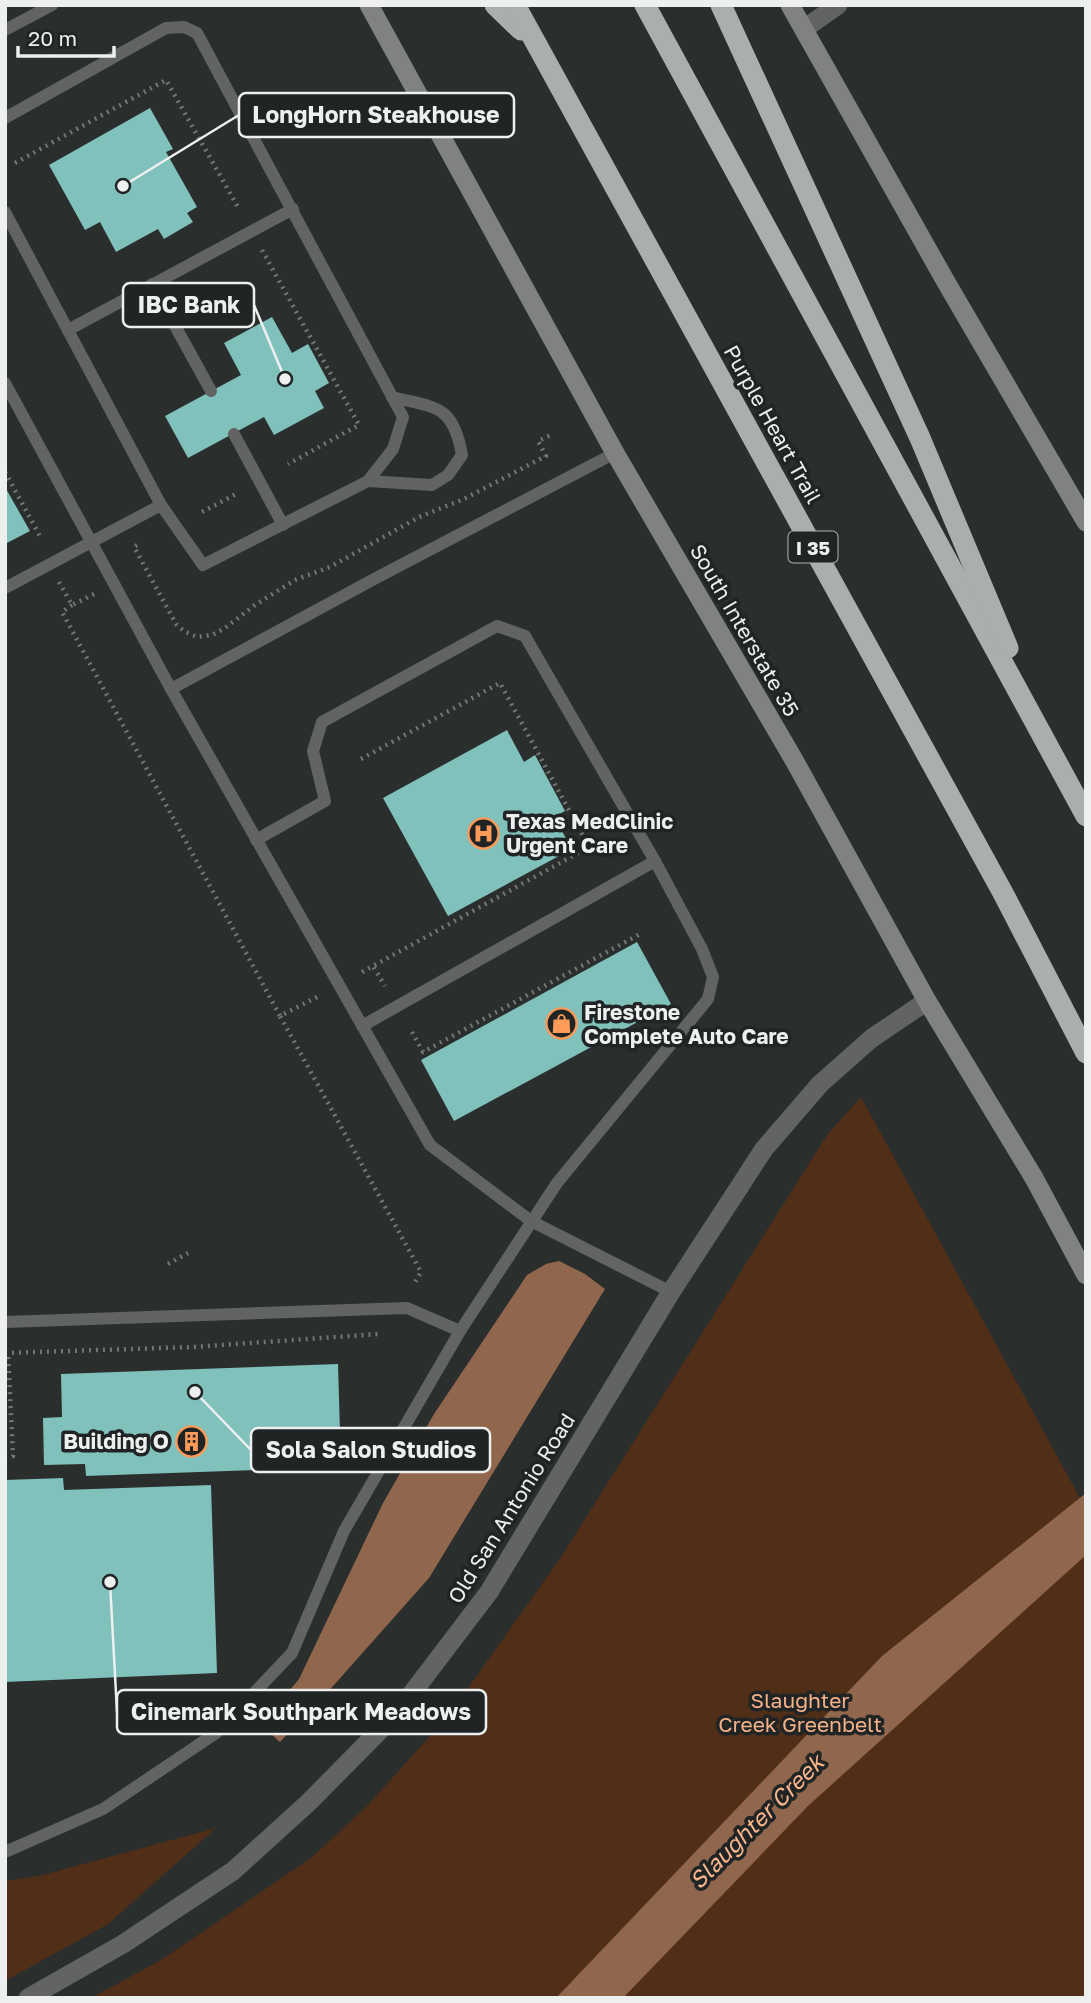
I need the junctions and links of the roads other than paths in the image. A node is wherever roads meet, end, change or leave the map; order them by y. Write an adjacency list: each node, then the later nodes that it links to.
1 (52, 5): 10 (lane)
2 (369, 5): 21 (main road, South Interstate 35)
3 (495, 5): 11 (highway)
4 (515, 5): 11 (highway, Purple Heart Trail / I 35)
5 (645, 5): 29 (highway)
6 (721, 5): 29 (highway)
7 (790, 5): 9 (main road)
8 (838, 5): 9 (street)
9 (804, 29): 24 (main road)
10 (5, 30)
11 (535, 43): 35 (highway, Purple Heart Trail / I 35)
12 (5, 118): 13 (lane)
13 (293, 208): 15 (lane); 19 (lane)
14 (5, 212): 16 (lane)
15 (152, 284): 16 (lane); 18 (lane)
16 (68, 330): 23 (lane)
17 (5, 383): 26 (lane)
18 (211, 391)
19 (392, 397): 22 (lane); 22 (lane)
20 (234, 434): 25 (lane)
21 (615, 453): 28 (lane); 33 (main road, South Interstate 35)
22 (368, 481): 25 (lane)
23 (161, 505): 25 (lane); 26 (lane)
24 (1086, 522)
25 (283, 525)
26 (90, 542): 27 (lane); 28 (lane)
27 (5, 588)
28 (171, 689): 31 (lane)
29 (1052, 754): 30 (highway)
30 (1086, 816)
31 (256, 840): 32 (lane); 34 (lane)
32 (655, 861): 34 (lane); 36 (lane)
33 (927, 1001): 37 (main road, South Interstate 35); 38 (street, Old San Antonio Road)
34 (362, 1027): 36 (lane)
35 (1086, 1053)
36 (531, 1221): 38 (lane); 40 (lane)
37 (1086, 1275)
38 (671, 1292): 42 (street, Old San Antonio Road)
39 (5, 1322): 40 (lane)
40 (460, 1331): 41 (lane)
41 (5, 1852)
42 (28, 1998)

